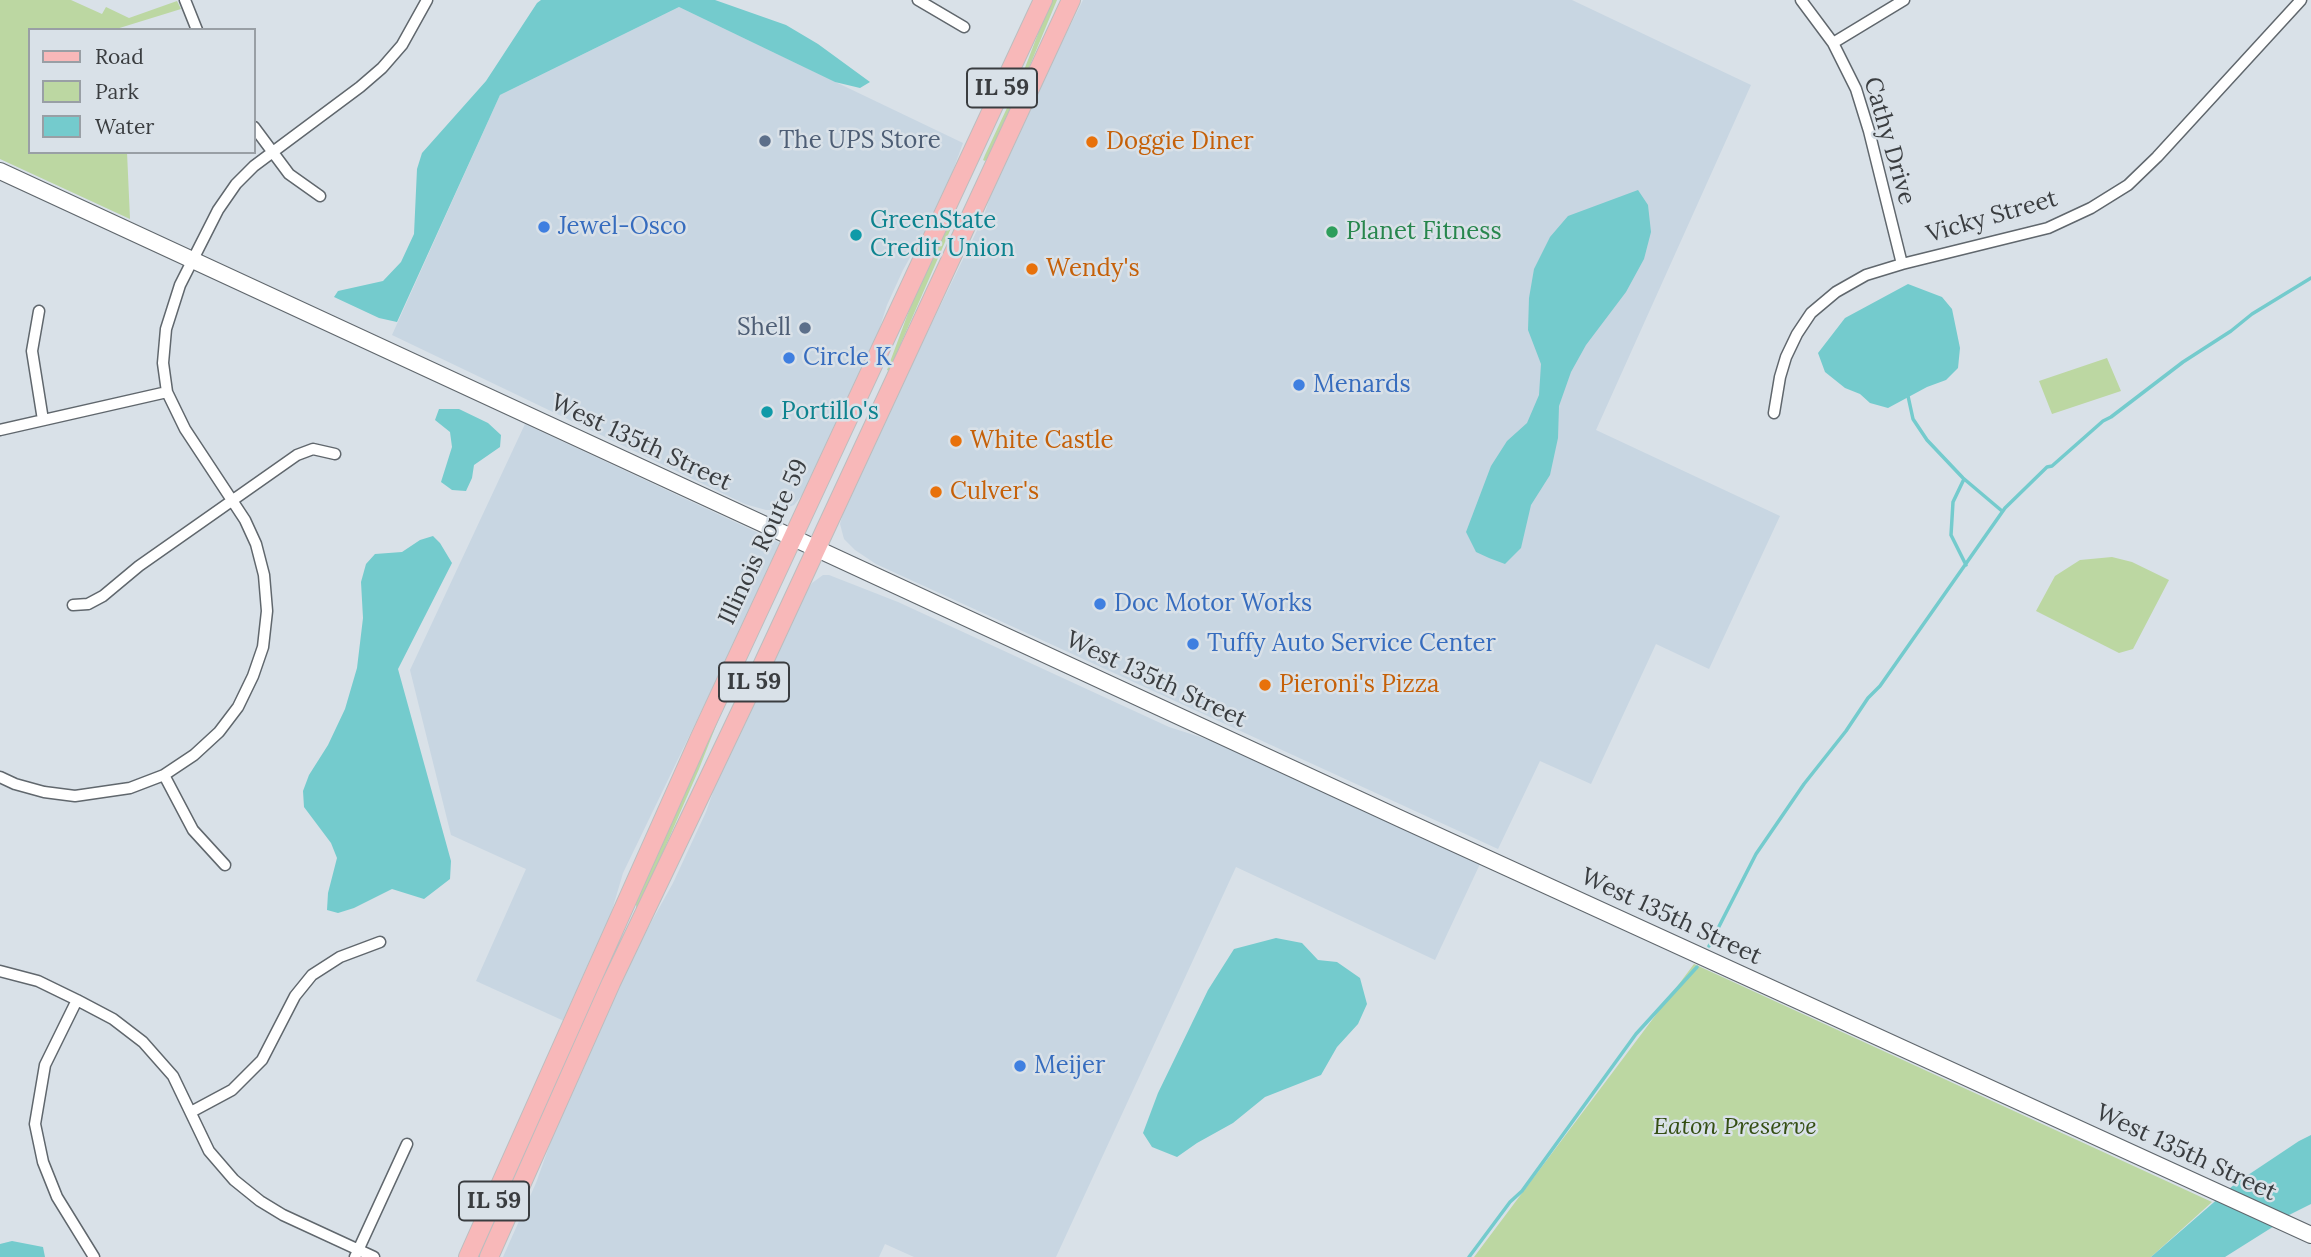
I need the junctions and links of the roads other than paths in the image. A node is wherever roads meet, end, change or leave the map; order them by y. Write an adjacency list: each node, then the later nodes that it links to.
1 (185, 0): 10 (street)
2 (427, 0): 13 (street)
3 (918, 0): 9 (street)
4 (1043, 0): 25 (main road, Illinois Route 59 / IL 59)
5 (1071, 0): 26 (main road, Illinois Route 59 / IL 59)
6 (1801, 0): 11 (street, Cathy Drive)
7 (1904, 0): 11 (street)
8 (2301, 0): 17 (street, Vicky Street)
9 (964, 27)
10 (196, 28)
11 (1833, 43): 17 (street, Cathy Drive)
12 (256, 130): 13 (street)
13 (272, 153): 15 (street); 16 (street)
14 (0, 171): 16 (street, West 135th Street)
15 (320, 196)
16 (193, 261): 19 (street); 25 (street, West 135th Street)
17 (1902, 264): 20 (street, Vicky Street)
18 (39, 311): 21 (street)
19 (167, 392): 21 (street); 24 (street)
20 (1774, 413)
21 (43, 420): 22 (street)
22 (0, 430)
23 (335, 454): 24 (street)
24 (233, 501): 27 (street); 28 (street)
25 (793, 538): 26 (street, West 135th Street); 31 (main road, Illinois Route 59 / IL 59)
26 (816, 549): 32 (main road, Illinois Route 59 / IL 59); 38 (street, West 135th Street)
27 (73, 605)
28 (164, 775): 29 (street); 30 (street)
29 (0, 777)
30 (225, 865)
31 (628, 897): 32 (main road); 42 (main road, Illinois Route 59 / IL 59)
32 (632, 939): 43 (main road, Illinois Route 59 / IL 59)
33 (380, 942): 36 (street)
34 (0, 971): 35 (street)
35 (77, 1000): 36 (street); 40 (street)
36 (191, 1112): 39 (street)
37 (407, 1144): 39 (street)
38 (2311, 1235)
39 (357, 1253): 41 (street)
40 (94, 1257)
41 (374, 1257)
42 (468, 1257)
43 (489, 1257)

